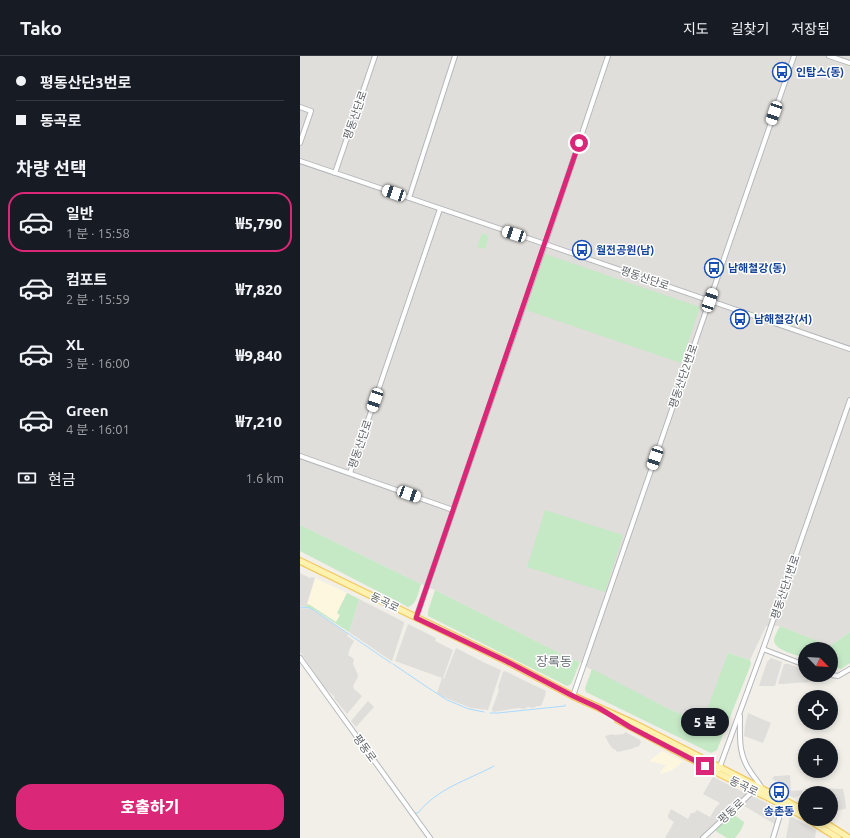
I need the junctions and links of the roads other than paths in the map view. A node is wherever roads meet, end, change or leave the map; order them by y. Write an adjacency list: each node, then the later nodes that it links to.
1 (375, 56): 11 (street, 평동산단로)
2 (455, 56): 12 (street)
3 (608, 56): 14 (street)
4 (794, 56): 15 (street, 평동산단2번로)
5 (829, 56): 6 (street)
6 (850, 63)
7 (300, 107): 8 (street)
8 (301, 135): 9 (street)
9 (300, 143)
10 (300, 161): 11 (street, 평동산단로)
11 (335, 173): 12 (street, 평동산단로)
12 (409, 198): 13 (street, 평동산단로)
13 (440, 209): 14 (street, 평동산단로); 19 (street, 평동산단로)
14 (545, 244): 15 (street, 평동산단로); 20 (street)
15 (710, 300): 16 (street, 평동산단로); 28 (street, 평동산단2번로)
16 (850, 349)
17 (850, 400): 23 (street, 평동산단1번로)
18 (300, 456): 19 (street)
19 (350, 473): 20 (street)
20 (453, 510): 22 (street)
21 (300, 560): 22 (main road, 동곡로)
22 (416, 618): 28 (main road, 동곡로)
23 (763, 649): 25 (street); 29 (street, 평동산단1번로)
24 (300, 658): 38 (street, 평동로)
25 (798, 662)
26 (850, 669): 27 (street)
27 (838, 676)
28 (573, 696): 30 (main road, 동곡로)
29 (740, 712): 30 (street, 평동산단1번로); 31 (street)
30 (719, 770): 31 (main road, 동곡로); 32 (main road, 동곡로)
31 (762, 789): 32 (street, 평동로); 34 (main road, 동곡로)
32 (755, 790): 33 (main road, 동곡로); 39 (street, 평동로)
33 (781, 804): 35 (main road, 동곡로); 40 (street)
34 (798, 807)
35 (798, 813)
36 (819, 826): 41 (main road)
37 (830, 826): 42 (main road)
38 (430, 838)
39 (703, 838)
40 (773, 838)
41 (838, 838)
42 (849, 838)

